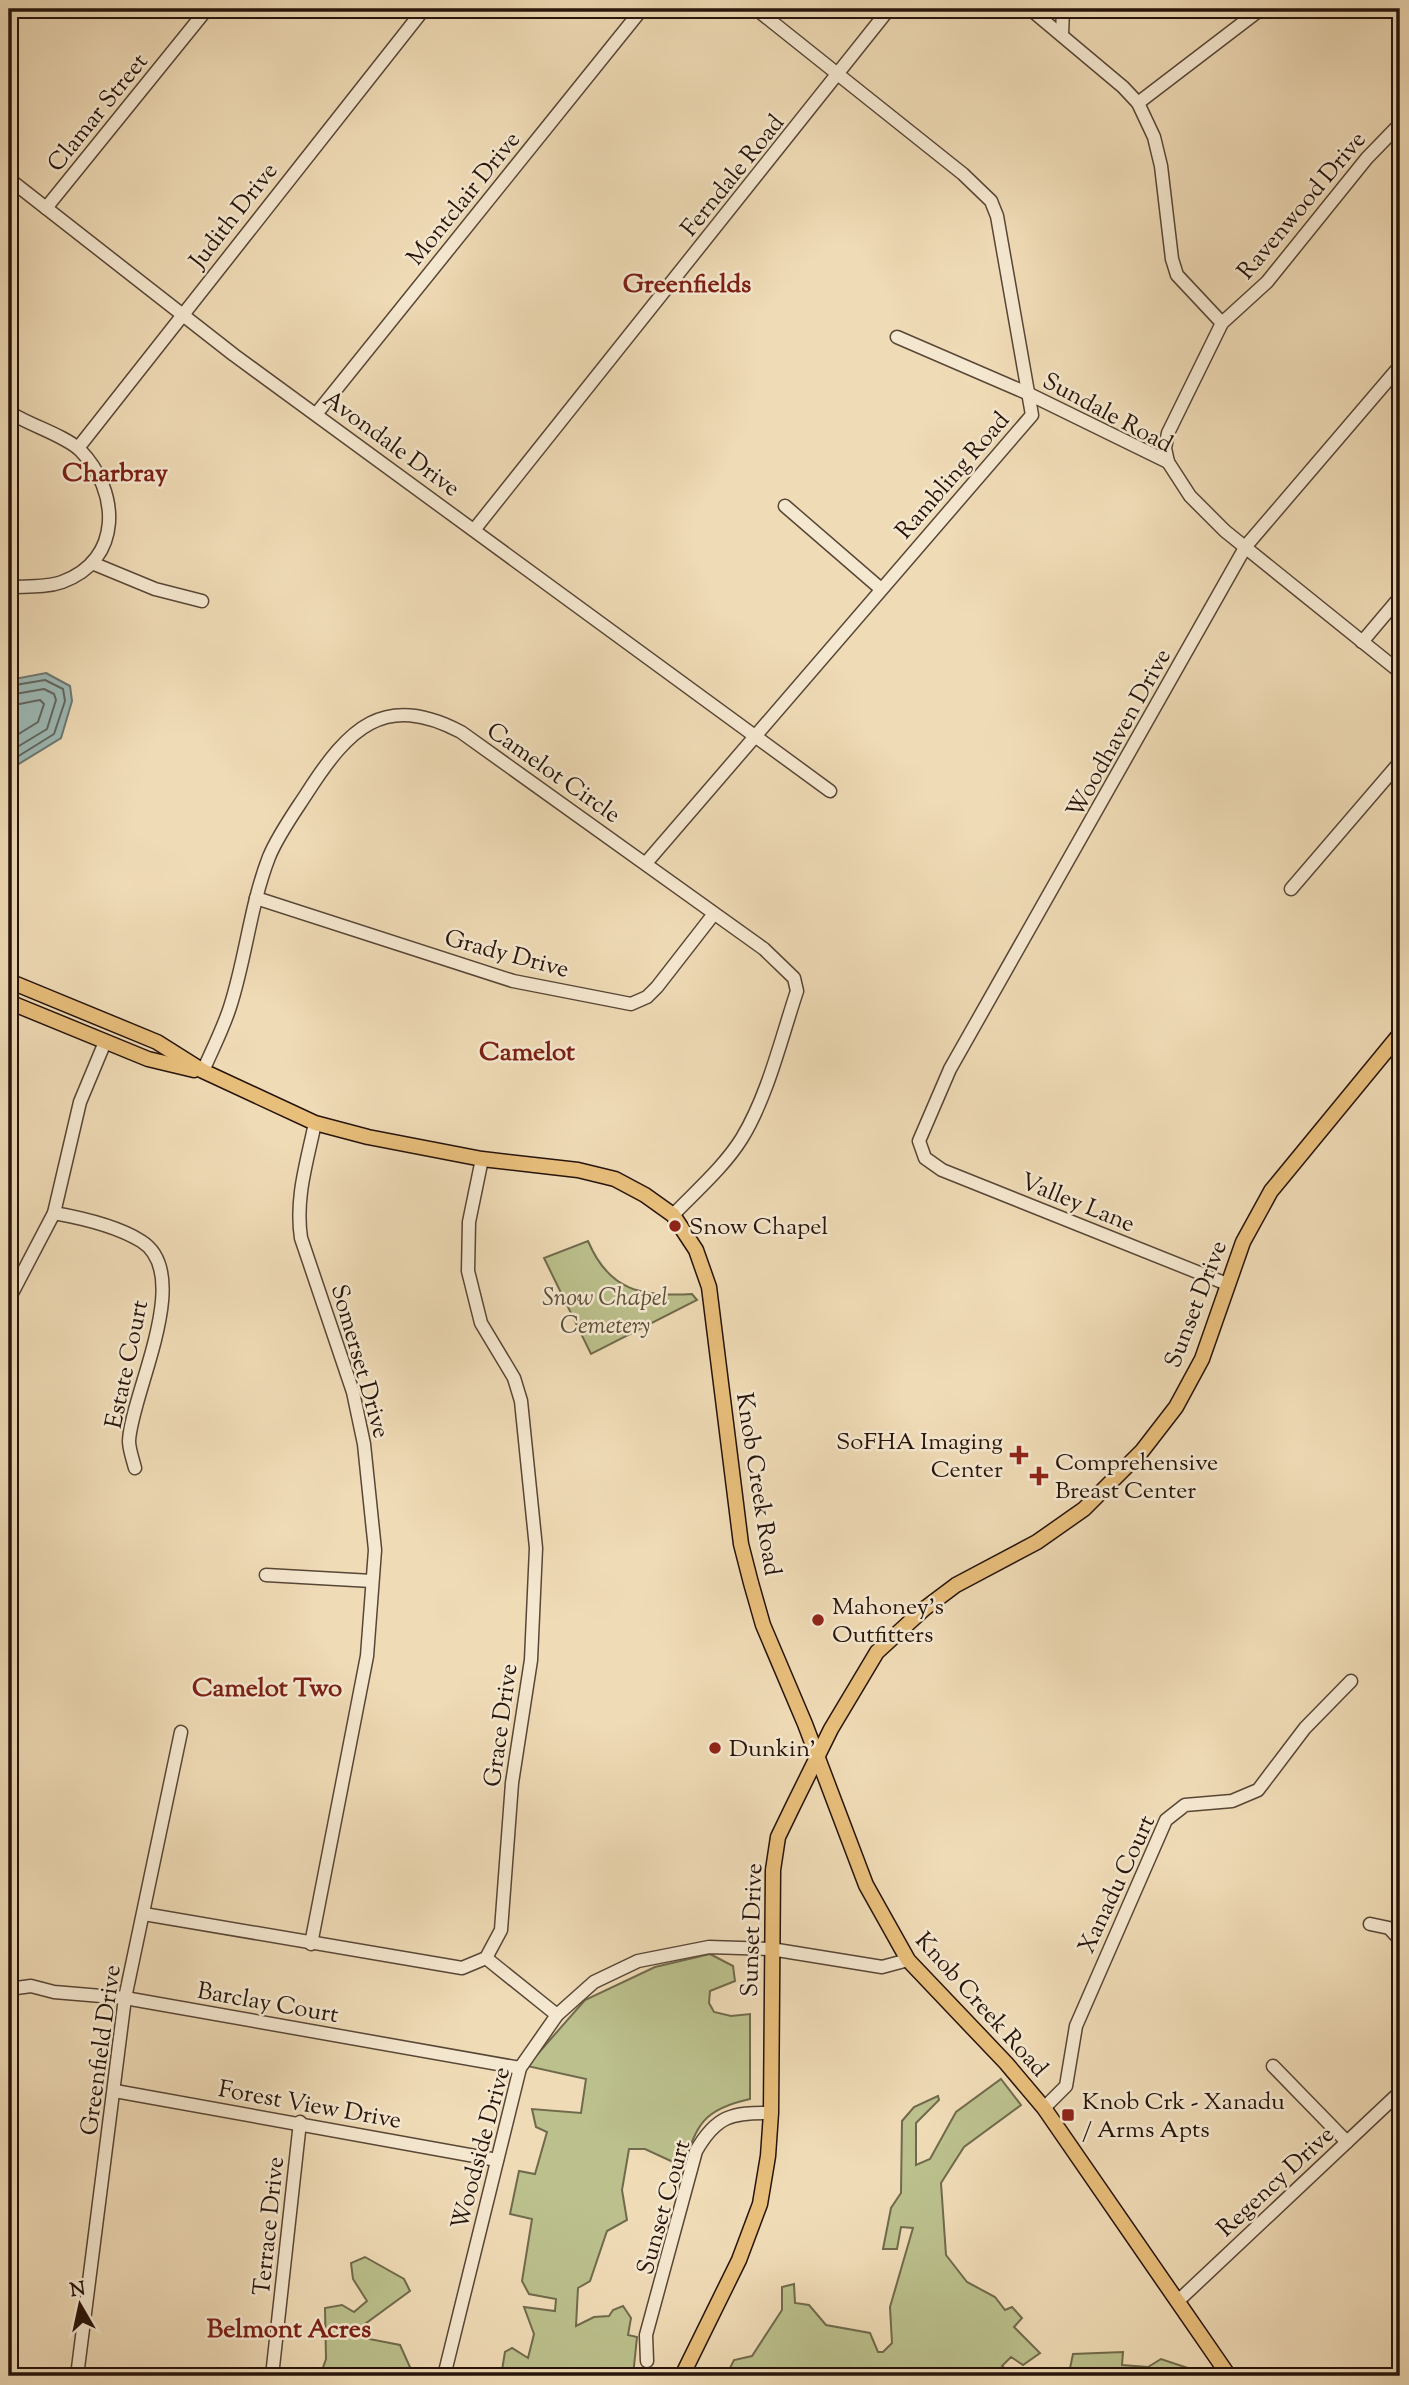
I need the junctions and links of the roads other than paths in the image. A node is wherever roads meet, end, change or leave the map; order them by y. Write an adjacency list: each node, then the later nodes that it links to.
1 (207, 9): 14 (street, Clamar Street)
2 (424, 9): 15 (street, Judith Drive)
3 (642, 9): 21 (street, Montclair Drive)
4 (756, 9): 10 (street, Rambling Road)
5 (889, 9): 10 (street, Ferndale Road)
6 (1030, 9): 9 (street)
7 (1063, 9): 9 (street)
8 (1261, 9): 11 (street)
9 (1062, 35): 11 (street)
10 (839, 75): 19 (street, Rambling Road); 25 (street, Ferndale Road)
11 (1138, 103): 16 (street)
12 (1400, 124): 16 (street, Ravenwood Drive)
13 (9, 179): 14 (street, Avondale Drive)
14 (47, 208): 15 (street, Avondale Drive)
15 (183, 312): 21 (street, Avondale Drive); 22 (street, Judith Drive)
16 (1222, 323): 23 (street, Ravenwood Drive)
17 (897, 337): 19 (street, Sundale Road)
18 (1400, 366): 26 (street, Woodhaven Drive)
19 (1029, 394): 23 (street, Sundale Road); 29 (street, Rambling Road)
20 (9, 412): 22 (street)
21 (317, 413): 25 (street, Avondale Drive)
22 (78, 448): 27 (street)
23 (1168, 462): 26 (street, Sundale Road)
24 (785, 506): 29 (street)
25 (474, 530): 34 (street, Avondale Drive)
26 (1246, 547): 32 (street, Sundale Road); 49 (street, Woodhaven Drive)
27 (92, 563): 28 (street); 31 (street)
28 (9, 587)
29 (881, 589): 34 (street, Rambling Road)
30 (1400, 597): 32 (street)
31 (202, 601)
32 (1362, 642): 33 (street, Sundale Road)
33 (1400, 672)
34 (756, 735): 36 (street, Avondale Drive); 37 (street, Rambling Road)
35 (1400, 762): 38 (street)
36 (830, 791)
37 (646, 863): 39 (street, Camelot Circle); 40 (street, Camelot Circle)
38 (1292, 889)
39 (256, 898): 40 (street, Grady Drive); 47 (street, Camelot Circle)
40 (713, 915): 52 (street, Camelot Circle)
41 (9, 981): 43 (main road, Knob Creek Road)
42 (9, 1002): 45 (main road, Knob Creek Road)
43 (84, 1010): 45 (main road); 46 (main road, Knob Creek Road)
44 (1400, 1034): 53 (main road, Sunset Drive)
45 (105, 1042): 46 (main road); 47 (main road, Knob Creek Road); 51 (street)
46 (157, 1042): 47 (main road, Knob Creek Road)
47 (203, 1072): 48 (main road, Knob Creek Road)
48 (315, 1123): 50 (main road, Knob Creek Road); 57 (street, Somerset Drive)
49 (920, 1150): 53 (street, Valley Lane)
50 (482, 1159): 52 (main road, Knob Creek Road); 66 (street, Grace Drive)
51 (54, 1213): 54 (street); 55 (street, Estate Court)
52 (673, 1215): 60 (main road, Knob Creek Road)
53 (1227, 1284): 60 (main road, Sunset Drive)
54 (9, 1299)
55 (135, 1468)
56 (267, 1575): 57 (street)
57 (372, 1581): 64 (street, Somerset Drive)
58 (1351, 1681): 75 (street, Xanadu Court)
59 (181, 1732): 61 (street, Greenfield Drive)
60 (817, 1755): 65 (main road, Sunset Drive); 67 (main road, Knob Creek Road)
61 (144, 1914): 64 (street); 69 (street, Greenfield Drive)
62 (1370, 1924): 63 (street)
63 (1400, 1940)
64 (311, 1944): 66 (street)
65 (771, 1949): 67 (street, Woodside Drive); 70 (street, Woodside Drive); 76 (main road, Sunset Drive)
66 (486, 1958): 70 (street)
67 (908, 1959): 75 (main road, Knob Creek Road)
68 (9, 1989): 69 (street, Barclay Court)
69 (125, 1998): 72 (street, Barclay Court); 73 (street, Greenfield Drive)
70 (557, 2015): 72 (street, Woodside Drive)
71 (1273, 2066): 78 (street)
72 (520, 2068): 79 (street, Woodside Drive)
73 (115, 2091): 77 (street, Forest View Drive); 82 (street, Greenfield Drive)
74 (1400, 2092): 78 (street, Regency Drive)
75 (1044, 2108): 80 (main road, Knob Creek Road)
76 (771, 2113): 81 (street, Sunset Court); 85 (main road, Sunset Drive)
77 (300, 2122): 79 (street, Forest View Drive); 83 (street, Terrace Drive)
78 (1347, 2142): 80 (street, Regency Drive)
79 (498, 2160): 84 (street, Woodside Drive)
80 (1178, 2301): 86 (main road, Knob Creek Road)
81 (647, 2361)
82 (77, 2376)
83 (272, 2376)
84 (444, 2376)
85 (682, 2376)
86 (1229, 2376)

